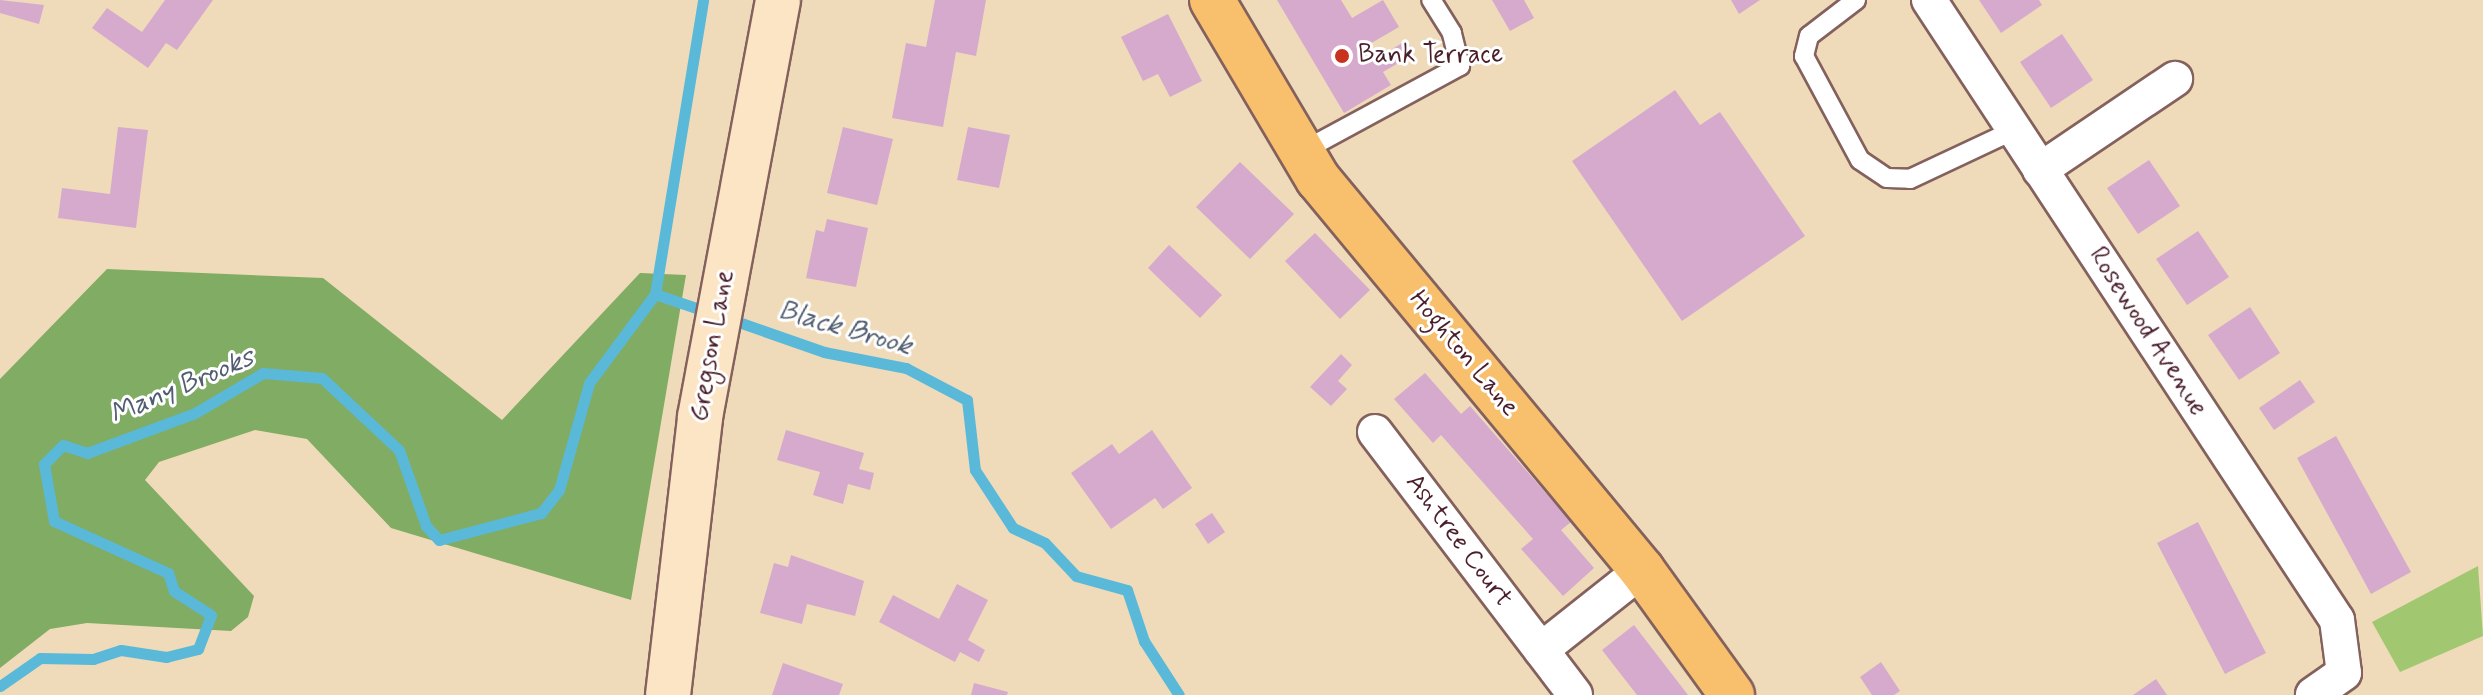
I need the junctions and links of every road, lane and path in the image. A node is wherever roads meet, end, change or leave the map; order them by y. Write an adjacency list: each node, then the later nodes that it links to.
1 (778, 0): 13 (street, Gregson Lane)
2 (1212, 0): 8 (main road, Hoghton Lane)
3 (1431, 0): 8 (lane)
4 (1856, 0): 7 (lane)
5 (1929, 0): 7 (street, Rosewood Avenue)
6 (2175, 79): 9 (street)
7 (2014, 130): 9 (street, Rosewood Avenue)
8 (1301, 152): 11 (main road, Hoghton Lane)
9 (2040, 170): 16 (street, Rosewood Avenue)
10 (1375, 432): 12 (street, Ashtree Court)
11 (1642, 570): 12 (street); 15 (main road, Hoghton Lane)
12 (1541, 650): 14 (street, Ashtree Court)
13 (668, 695)
14 (1575, 695)
15 (1732, 695)
16 (2313, 695)

